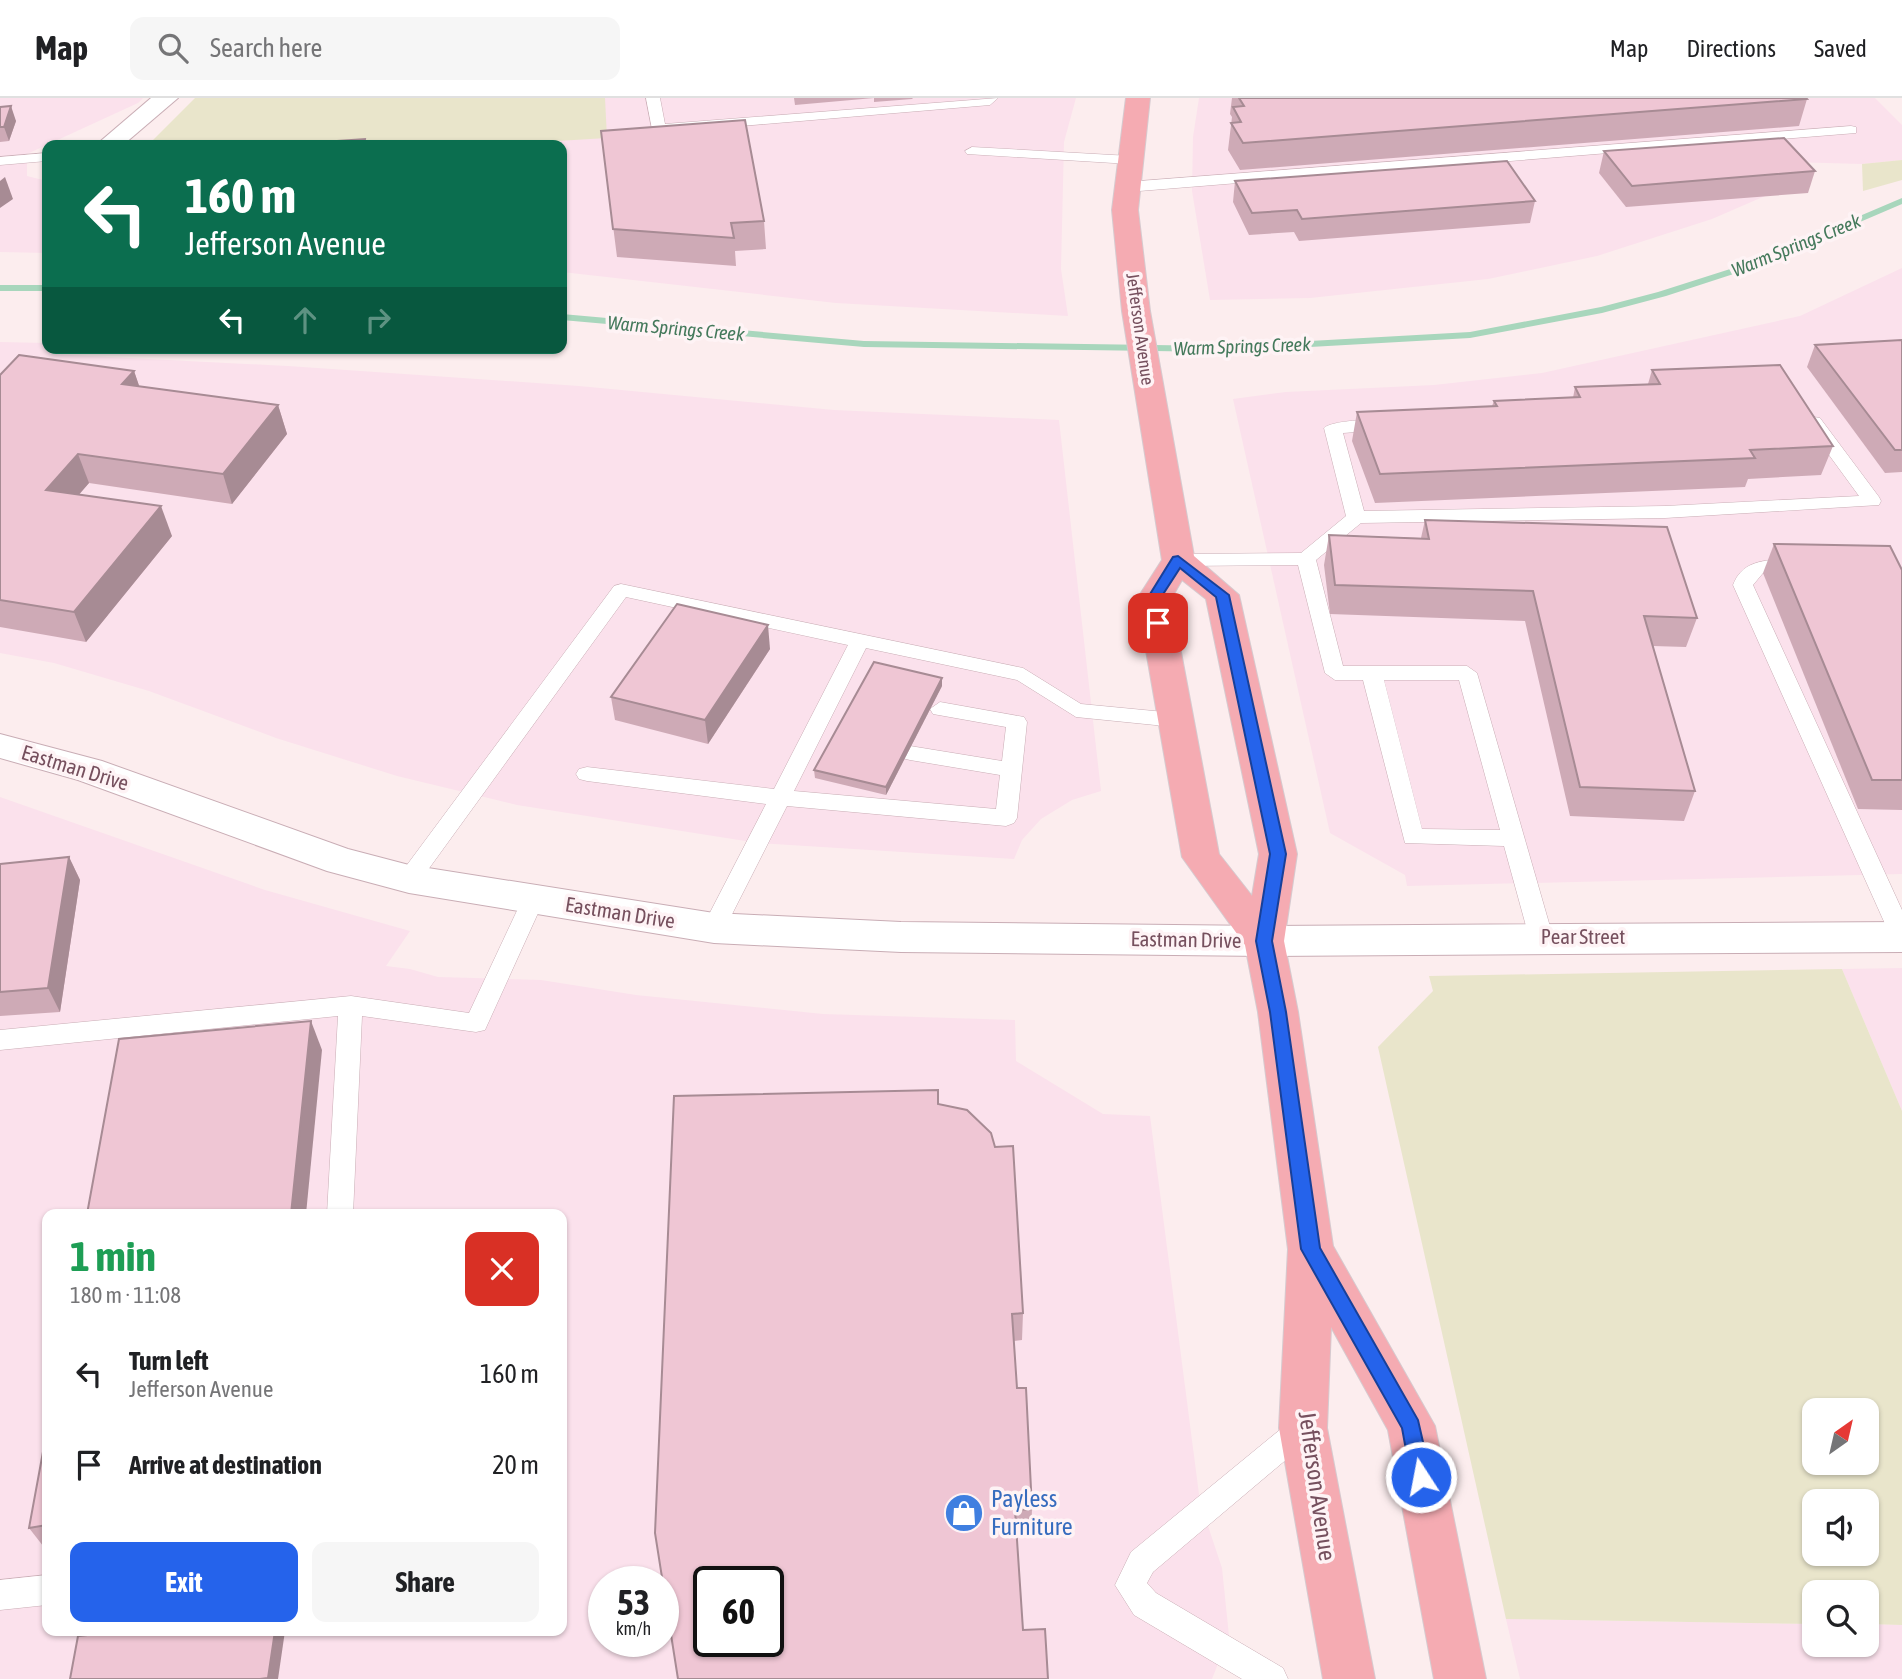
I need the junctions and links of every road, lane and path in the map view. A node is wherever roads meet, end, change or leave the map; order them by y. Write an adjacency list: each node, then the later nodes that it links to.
1 (166, 98): 6 (street)
2 (653, 98): 3 (lane)
3 (991, 98)
4 (1138, 98): 9 (main road, Jefferson Avenue)
5 (1851, 130): 11 (lane)
6 (114, 140)
7 (972, 151): 9 (lane)
8 (42, 158): 10 (lane)
9 (1130, 160): 11 (main road, Jefferson Avenue)
10 (0, 161)
11 (1127, 187): 16 (main road, Jefferson Avenue)
12 (1800, 403): 14 (lane)
13 (1398, 424): 14 (lane)
14 (1356, 517): 15 (lane)
15 (1307, 559): 16 (lane); 19 (lane)
16 (1178, 560): 21 (main road, Jefferson Avenue); 33 (main road, Jefferson Avenue)
17 (1811, 564): 31 (lane)
18 (860, 641): 21 (lane); 26 (lane); 28 (lane)
19 (1372, 673): 27 (lane); 27 (lane)
20 (940, 709): 24 (lane)
21 (1175, 720): 33 (main road, Jefferson Avenue)
22 (0, 746): 28 (street, Eastman Drive)
23 (910, 753): 24 (lane)
24 (1012, 770): 26 (lane)
25 (587, 774): 26 (lane)
26 (780, 797): 30 (lane)
27 (1515, 838): 32 (lane)
28 (409, 879): 29 (street, Eastman Drive)
29 (533, 900): 30 (street, Eastman Drive); 34 (lane)
30 (714, 928): 33 (street, Eastman Drive)
31 (1902, 936): 32 (street, Pear Street)
32 (1541, 937): 33 (street, Pear Street)
33 (1264, 941): 37 (main road, Jefferson Avenue)
34 (351, 1005): 35 (lane); 36 (lane)
35 (0, 1040)
36 (340, 1209)
37 (1311, 1249): 38 (main road, Jefferson Avenue); 43 (main road, Jefferson Avenue)
38 (1303, 1428): 41 (lane); 42 (main road, Jefferson Avenue)
39 (42, 1591): 40 (lane)
40 (0, 1595)
41 (1272, 1679)
42 (1349, 1679)
43 (1460, 1679)

